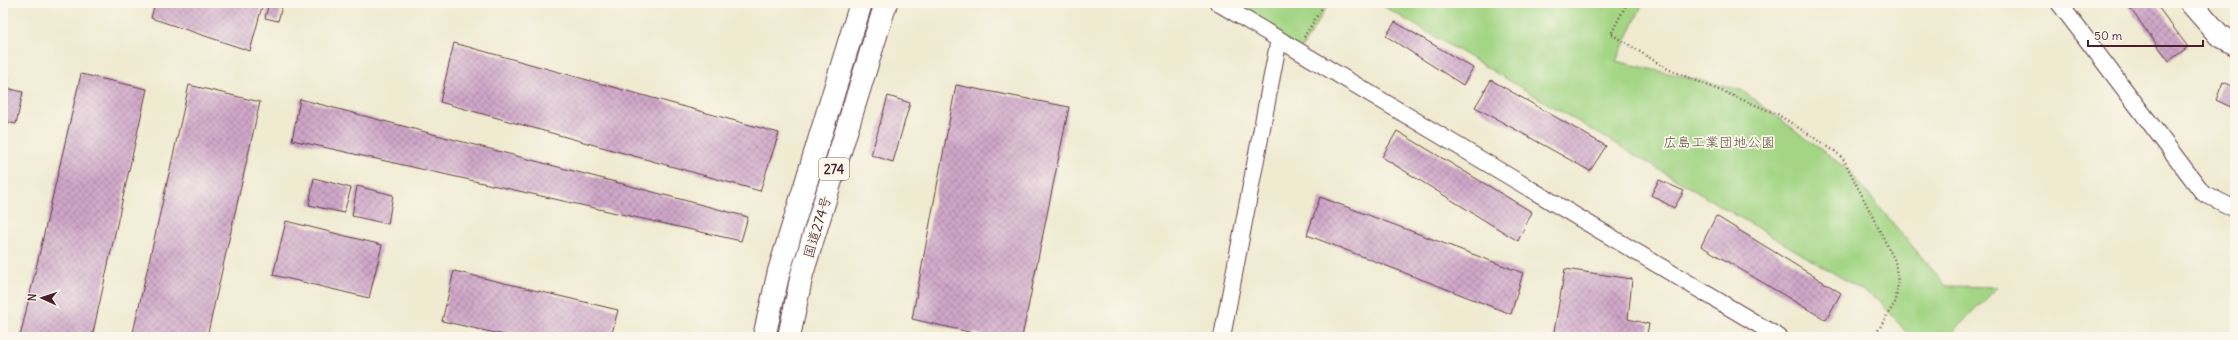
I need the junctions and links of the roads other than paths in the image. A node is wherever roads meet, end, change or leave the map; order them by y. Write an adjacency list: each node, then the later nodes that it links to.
1 (860, 3): 9 (main road, 国道274号 / 274)
2 (886, 3): 10 (main road, 国道274号 / 274)
3 (1218, 3): 6 (street)
4 (2059, 3): 8 (street)
5 (2191, 3): 7 (main road)
6 (1279, 39): 11 (street); 12 (street)
7 (2235, 44)
8 (2235, 209)
9 (764, 337)
10 (789, 337)
11 (1222, 337)
12 (1779, 337)

